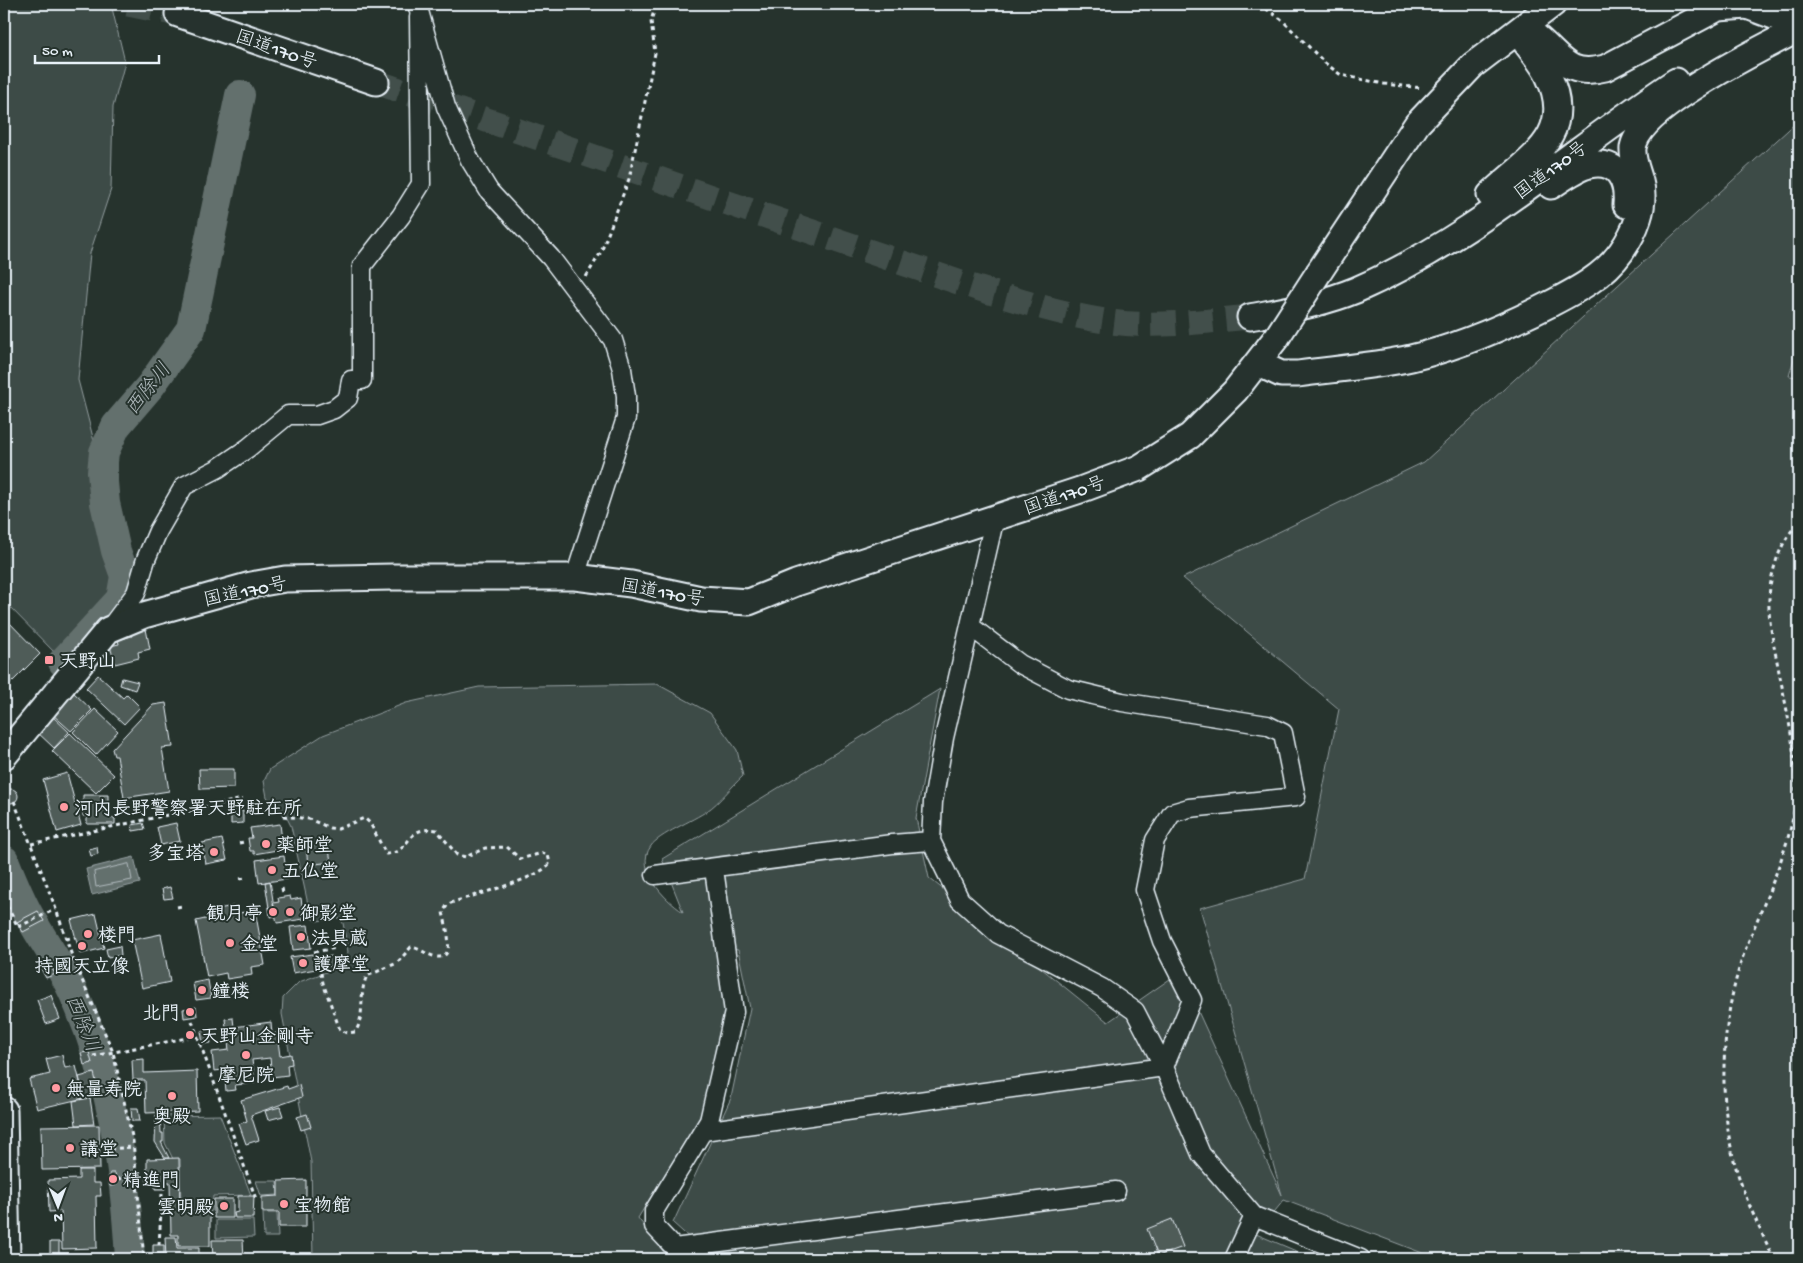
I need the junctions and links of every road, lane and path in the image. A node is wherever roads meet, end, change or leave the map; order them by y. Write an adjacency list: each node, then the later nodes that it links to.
1 (656, 4): 12 (path)
2 (1259, 4): 9 (path)
3 (1553, 4): 7 (highway, 国道170号)
4 (418, 10): 12 (street); 19 (street)
5 (178, 14): 8 (highway, 国道170号)
6 (1797, 24): 7 (highway); 10 (highway, 国道170号); 14 (highway)
7 (1524, 28): 9 (highway, 国道170号); 11 (highway)
8 (376, 82)
9 (1449, 91): 14 (highway, 国道170号, bridge)
10 (1476, 222): 11 (highway, 国道170号); 14 (highway)
11 (1439, 247): 13 (highway, 国道170号)
12 (577, 292): 17 (street)
13 (1250, 317)
14 (1257, 363): 15 (highway, 国道170号)
15 (995, 517): 17 (highway, 国道170号); 18 (street)
16 (1799, 523): 68 (path)
17 (575, 577): 19 (highway, 国道170号)
18 (970, 626): 27 (street); 49 (street)
19 (108, 630): 20 (highway, 国道170号)
20 (6, 747)
21 (4, 781): 22 (path)
22 (9, 791)
23 (243, 799): 29 (path)
24 (14, 801): 29 (path)
25 (283, 816): 42 (path)
26 (244, 842): 28 (path)
27 (931, 842): 30 (street); 49 (street)
28 (239, 843)
29 (31, 844): 39 (path)
30 (714, 869): 31 (street); 51 (street)
31 (655, 875)
32 (246, 878): 33 (path)
33 (240, 879)
34 (282, 888): 35 (path)
35 (283, 893)
36 (7, 906): 39 (path)
37 (183, 906): 38 (path)
38 (178, 907)
39 (56, 909): 41 (path)
40 (75, 937): 41 (path)
41 (66, 940): 43 (path)
42 (336, 948)
43 (73, 959): 44 (path); 47 (path)
44 (53, 968)
45 (192, 1021): 46 (path)
46 (197, 1036): 47 (path); 58 (path)
47 (113, 1052): 48 (path); 52 (path)
48 (93, 1056)
49 (1164, 1067): 51 (street); 59 (street)
50 (4, 1110): 63 (highway)
51 (703, 1131): 62 (street)
52 (134, 1147): 53 (path); 54 (path)
53 (110, 1149)
54 (134, 1178): 55 (path); 64 (path)
55 (117, 1179)
56 (1116, 1191): 62 (street)
57 (162, 1194): 60 (path)
58 (256, 1199)
59 (1254, 1216): 66 (street); 67 (street)
60 (165, 1243)
61 (159, 1254): 65 (path)
62 (679, 1254)
63 (7, 1259)
64 (144, 1259)
65 (159, 1259)
66 (1234, 1259)
67 (1361, 1259)
68 (1774, 1259)

